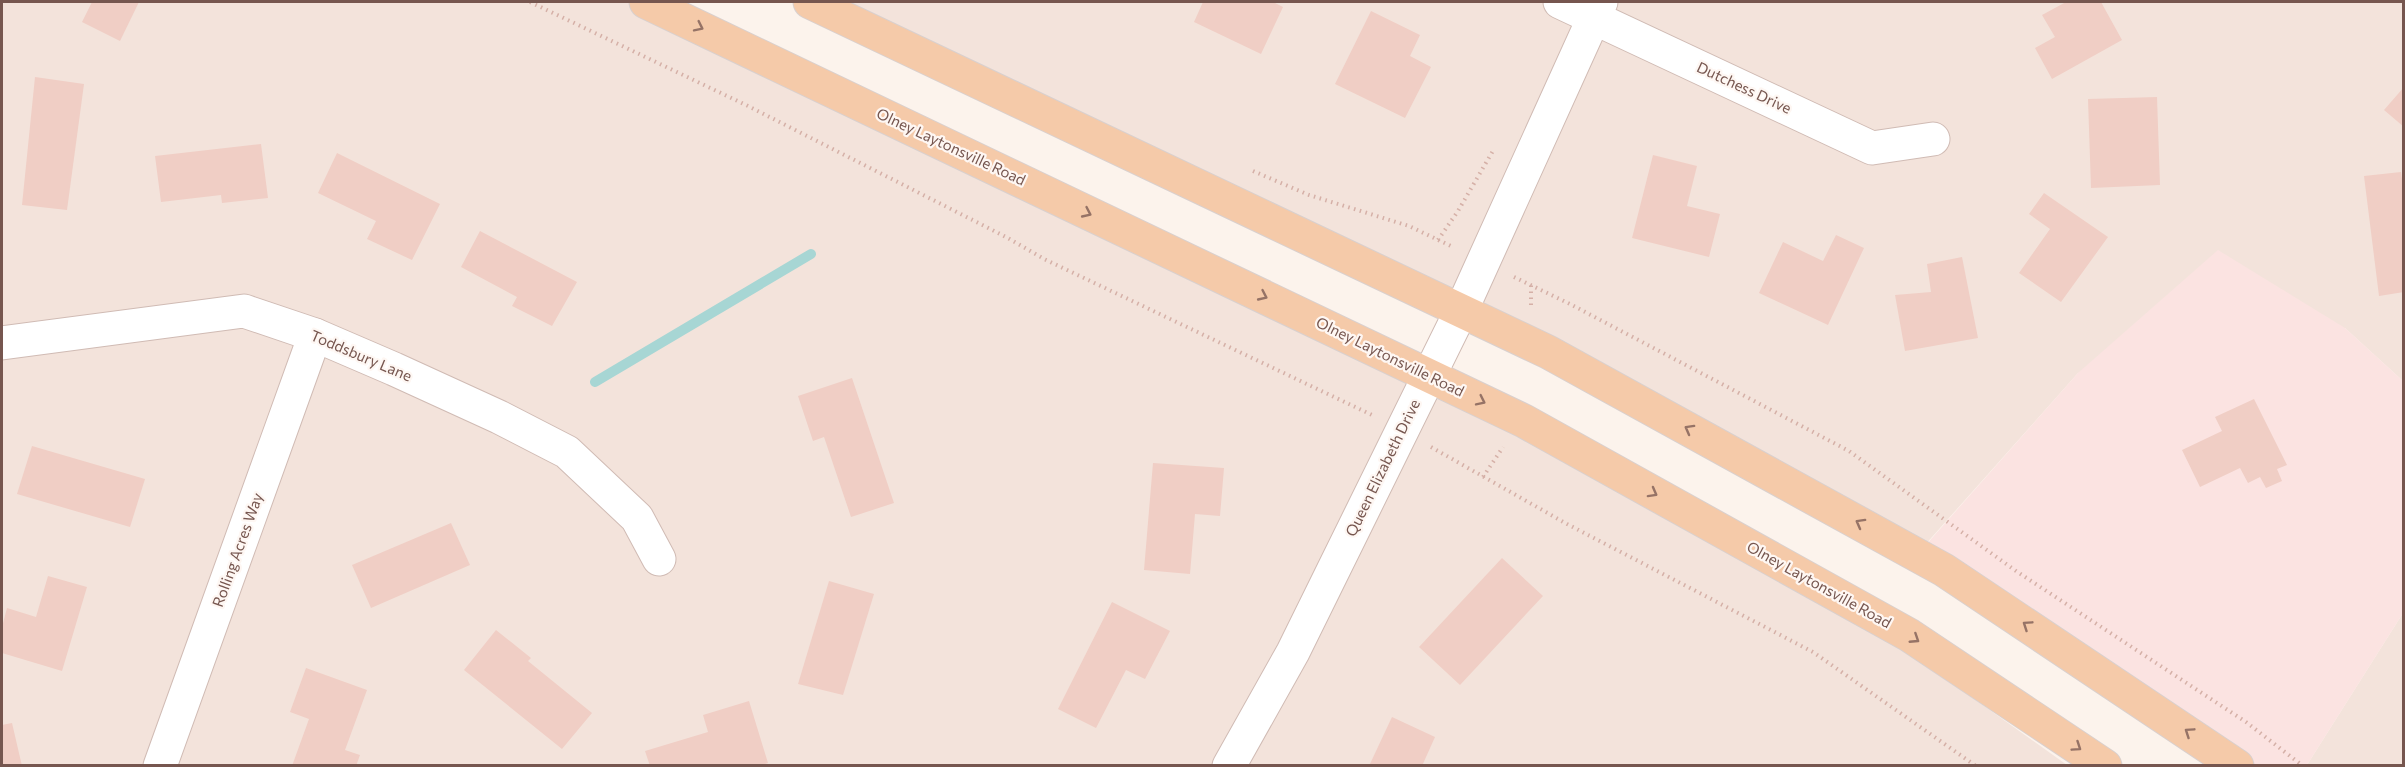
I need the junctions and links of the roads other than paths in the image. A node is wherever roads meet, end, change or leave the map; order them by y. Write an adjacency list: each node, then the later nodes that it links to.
1 (646, 2): 9 (main road, Olney Laytonsville Road, one-way to 9)
2 (810, 2): 6 (main road)
3 (1560, 2): 4 (street, Dutchess Drive)
4 (1597, 10): 5 (street, Dutchess Drive); 6 (street, Queen Elizabeth Drive)
5 (1933, 139)
6 (1461, 311): 9 (street, Queen Elizabeth Drive); 14 (main road, one-way to 6)
7 (315, 335): 8 (street, Toddsbury Lane); 10 (street, Toddsbury Lane); 11 (street, Rolling Acres Way)
8 (2, 343)
9 (1429, 375): 12 (street, Queen Elizabeth Drive); 13 (main road, Olney Laytonsville Road, one-way to 13)
10 (659, 559)
11 (160, 765)
12 (1229, 765)
13 (2105, 765)
14 (2237, 765)

